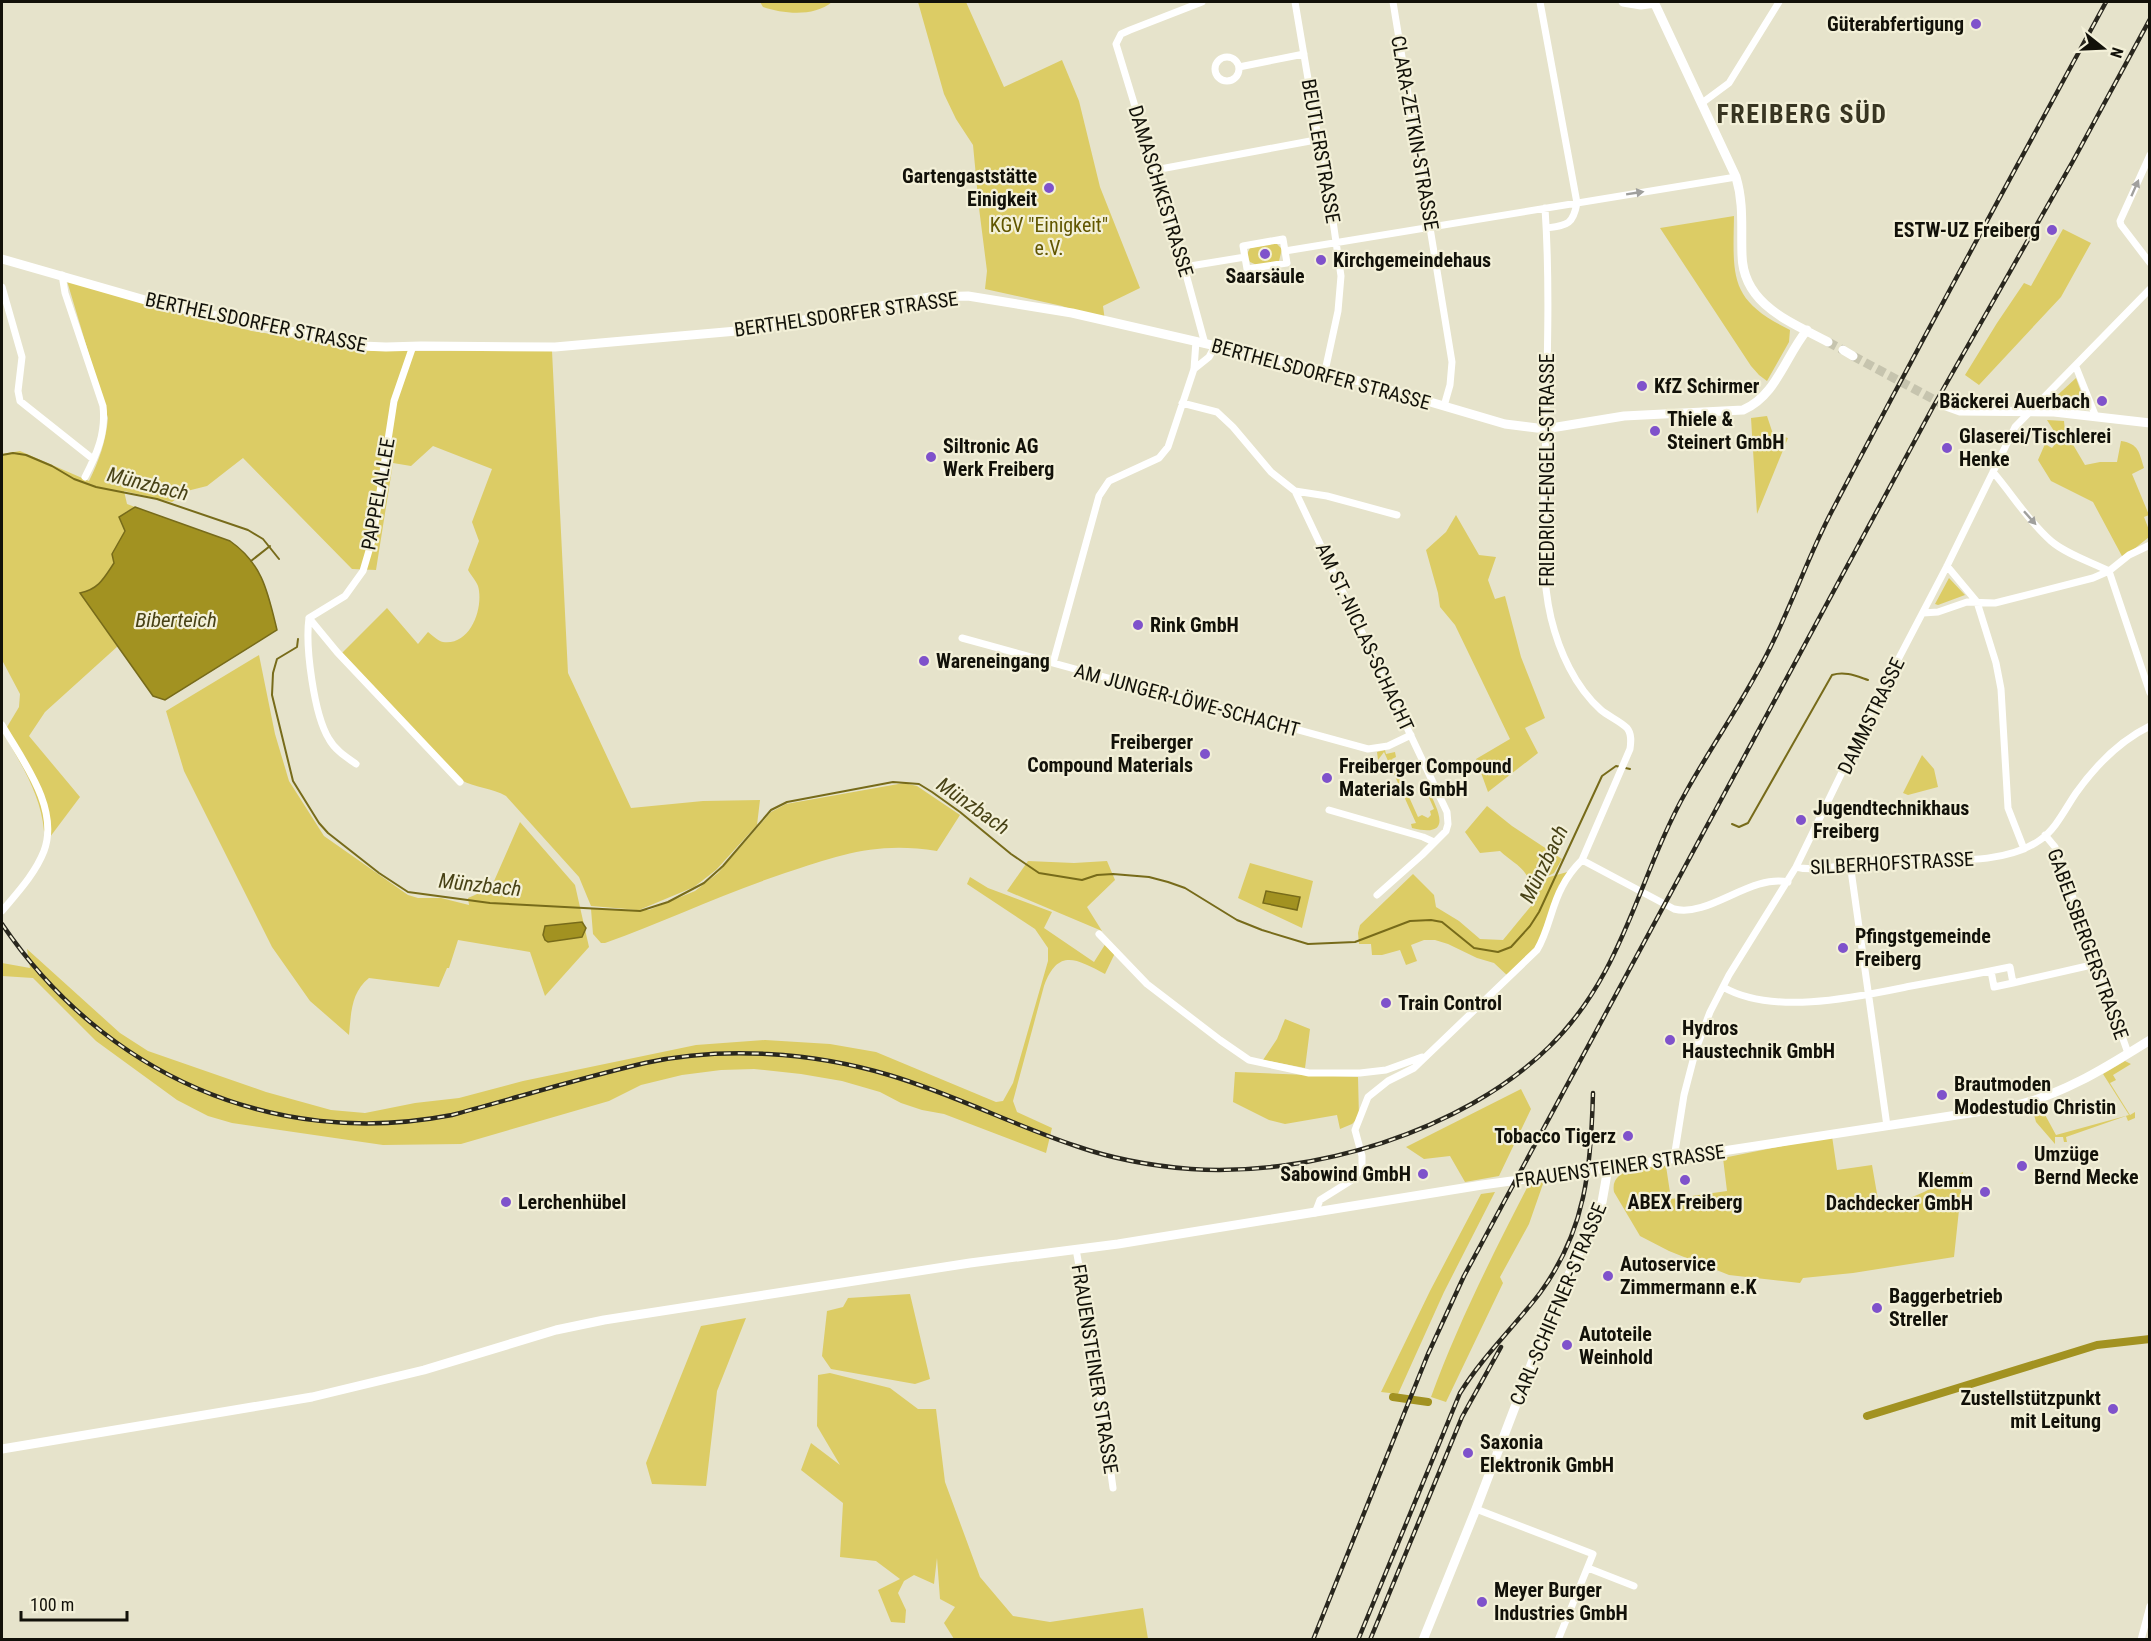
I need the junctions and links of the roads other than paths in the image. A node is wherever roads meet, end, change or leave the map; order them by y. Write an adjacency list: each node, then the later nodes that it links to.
1 (1202, 2): 13 (street, DAMASCHKESTRASSE)
2 (1295, 2): 8 (street, BEUTLERSTRASSE)
3 (1393, 2): 17 (street, CLARA-ZETKIN-STRASSE)
4 (1540, 2): 15 (street)
5 (1623, 2): 6 (main road)
6 (1654, 2): 10 (main road)
7 (1779, 2): 10 (street)
8 (1304, 54): 9 (street); 11 (street, BEUTLERSTRASSE)
9 (1239, 67)
10 (1702, 103): 14 (main road)
11 (1321, 139): 13 (street); 19 (street, BEUTLERSTRASSE)
12 (2150, 155): 23 (street, one-way to 12)
13 (1155, 170): 24 (street, DAMASCHKESTRASSE)
14 (1736, 177): 15 (street, one-way to 14); 28 (main road)
15 (1577, 203): 16 (street); 18 (street)
16 (1545, 208): 17 (street); 18 (street, FRIEDRICH-ENGELS-STRASSE)
17 (1431, 226): 19 (street); 38 (street, CLARA-ZETKIN-STRASSE)
18 (1547, 228): 43 (street, FRIEDRICH-ENGELS-STRASSE)
19 (1336, 241): 20 (street); 36 (street, BEUTLERSTRASSE)
20 (1285, 251): 21 (street); 21 (street)
21 (1245, 256): 24 (street)
22 (2, 259): 25 (main road, BERTHELSDORFER STRASSE)
23 (2150, 263)
24 (1184, 267): 30 (street, DAMASCHKESTRASSE)
25 (62, 275): 31 (main road, BERTHELSDORFER STRASSE); 44 (street)
26 (2, 287): 44 (street)
27 (2150, 289): 34 (street, DAMMSTRASSE)
28 (1807, 330): 29 (main road); 43 (main road, BERTHELSDORFER STRASSE)
29 (1828, 342)
30 (1205, 344): 31 (main road, BERTHELSDORFER STRASSE); 35 (street, DAMASCHKESTRASSE); 35 (street); 36 (main road, BERTHELSDORFER STRASSE)
31 (413, 346): 54 (street, PAPPELALLEE)
32 (1842, 350): 33 (main road)
33 (1852, 356)
34 (2076, 367): 40 (street, DAMMSTRASSE); 41 (street)
35 (1194, 369): 37 (street)
36 (1325, 371): 38 (main road, BERTHELSDORFER STRASSE)
37 (1182, 403): 47 (street, AM ST.-NICLAS-SCHACHT); 56 (street)
38 (1444, 406): 43 (main road, BERTHELSDORFER STRASSE)
39 (1947, 406): 40 (main road)
40 (2029, 412): 41 (main road); 45 (street, DAMMSTRASSE)
41 (2096, 417): 42 (main road)
42 (2150, 423)
43 (1545, 429): 67 (street, FRIEDRICH-ENGELS-STRASSE)
44 (93, 459): 46 (street)
45 (1993, 472): 50 (street, DAMMSTRASSE); 51 (street, one-way to 51)
46 (85, 477)
47 (1295, 491): 48 (street, AM ST.-NICLAS-SCHACHT); 60 (street, AM ST.-NICLAS-SCHACHT)
48 (1397, 515)
49 (2150, 545): 51 (street)
50 (1947, 566): 52 (street, GABELSBERGERSTRASSE); 53 (street, DAMMSTRASSE)
51 (2109, 571): 52 (street); 57 (street)
52 (1977, 602): 53 (street); 66 (street, GABELSBERGERSTRASSE)
53 (1923, 613): 69 (street, DAMMSTRASSE)
54 (309, 618): 61 (street); 62 (street)
55 (962, 638): 56 (street, AM JUNGER-LÖWE-SCHACHT)
56 (1053, 663): 60 (street, AM JUNGER-LÖWE-SCHACHT)
57 (2150, 693)
58 (2, 725): 72 (street)
59 (2150, 726): 64 (street, SILBERHOFSTRASSE)
60 (1411, 735): 65 (street, AM ST.-NICLAS-SCHACHT)
61 (356, 764)
62 (460, 782)
63 (1329, 810): 65 (street)
64 (2045, 835): 66 (street, SILBERHOFSTRASSE); 74 (street, GABELSBERGERSTRASSE)
65 (1434, 842): 71 (street, AM ST.-NICLAS-SCHACHT)
66 (2024, 849): 68 (street, SILBERHOFSTRASSE)
67 (1582, 860): 70 (street, SILBERHOFSTRASSE); 81 (street)
68 (1850, 863): 69 (street, SILBERHOFSTRASSE); 78 (street)
69 (1796, 867): 70 (street, DAMMSTRASSE)
70 (1788, 882): 77 (street, DAMMSTRASSE)
71 (1377, 895)
72 (2, 911)
73 (1099, 934): 81 (street)
74 (2096, 964): 76 (street); 80 (street, GABELSBERGERSTRASSE)
75 (1991, 971): 76 (street); 76 (street); 78 (street)
76 (2013, 983)
77 (1723, 987): 78 (street); 83 (street, DAMMSTRASSE)
78 (1868, 994): 82 (street)
79 (2150, 1040): 80 (main road, FRAUENSTEINER STRASSE)
80 (2128, 1053): 82 (main road, FRAUENSTEINER STRASSE)
81 (1425, 1056): 85 (street)
82 (1887, 1126): 83 (main road, FRAUENSTEINER STRASSE)
83 (1674, 1158): 84 (main road, FRAUENSTEINER STRASSE)
84 (1608, 1168): 85 (main road, FRAUENSTEINER STRASSE); 89 (main road, CARL-SCHIFFNER-STRASSE)
85 (1315, 1213): 86 (main road, FRAUENSTEINER STRASSE)
86 (1076, 1249): 87 (main road, FRAUENSTEINER STRASSE); 88 (street, FRAUENSTEINER STRASSE)
87 (2, 1449)
88 (1113, 1488)
89 (1476, 1509): 90 (street); 93 (main road, CARL-SCHIFFNER-STRASSE)
90 (1588, 1568): 91 (street); 94 (street)
91 (1634, 1586)
92 (2150, 1606): 95 (street)
93 (1424, 1640)
94 (1558, 1640)
95 (2141, 1640)

